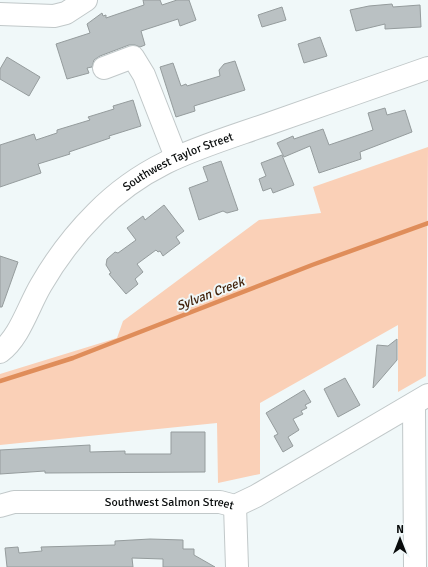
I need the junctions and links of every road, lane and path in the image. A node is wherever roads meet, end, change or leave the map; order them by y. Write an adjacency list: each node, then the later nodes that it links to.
1 (86, 0): 2 (street)
2 (0, 14)
3 (104, 68): 5 (street)
4 (428, 68): 5 (street, Southwest Taylor Street)
5 (176, 157): 6 (street, Southwest Taylor Street)
6 (0, 352)
7 (421, 399): 9 (street, Southwest Salmon Street); 11 (street)
8 (0, 506): 9 (street, Southwest Salmon Street)
9 (235, 506): 10 (street)
10 (237, 567)
11 (415, 567)

